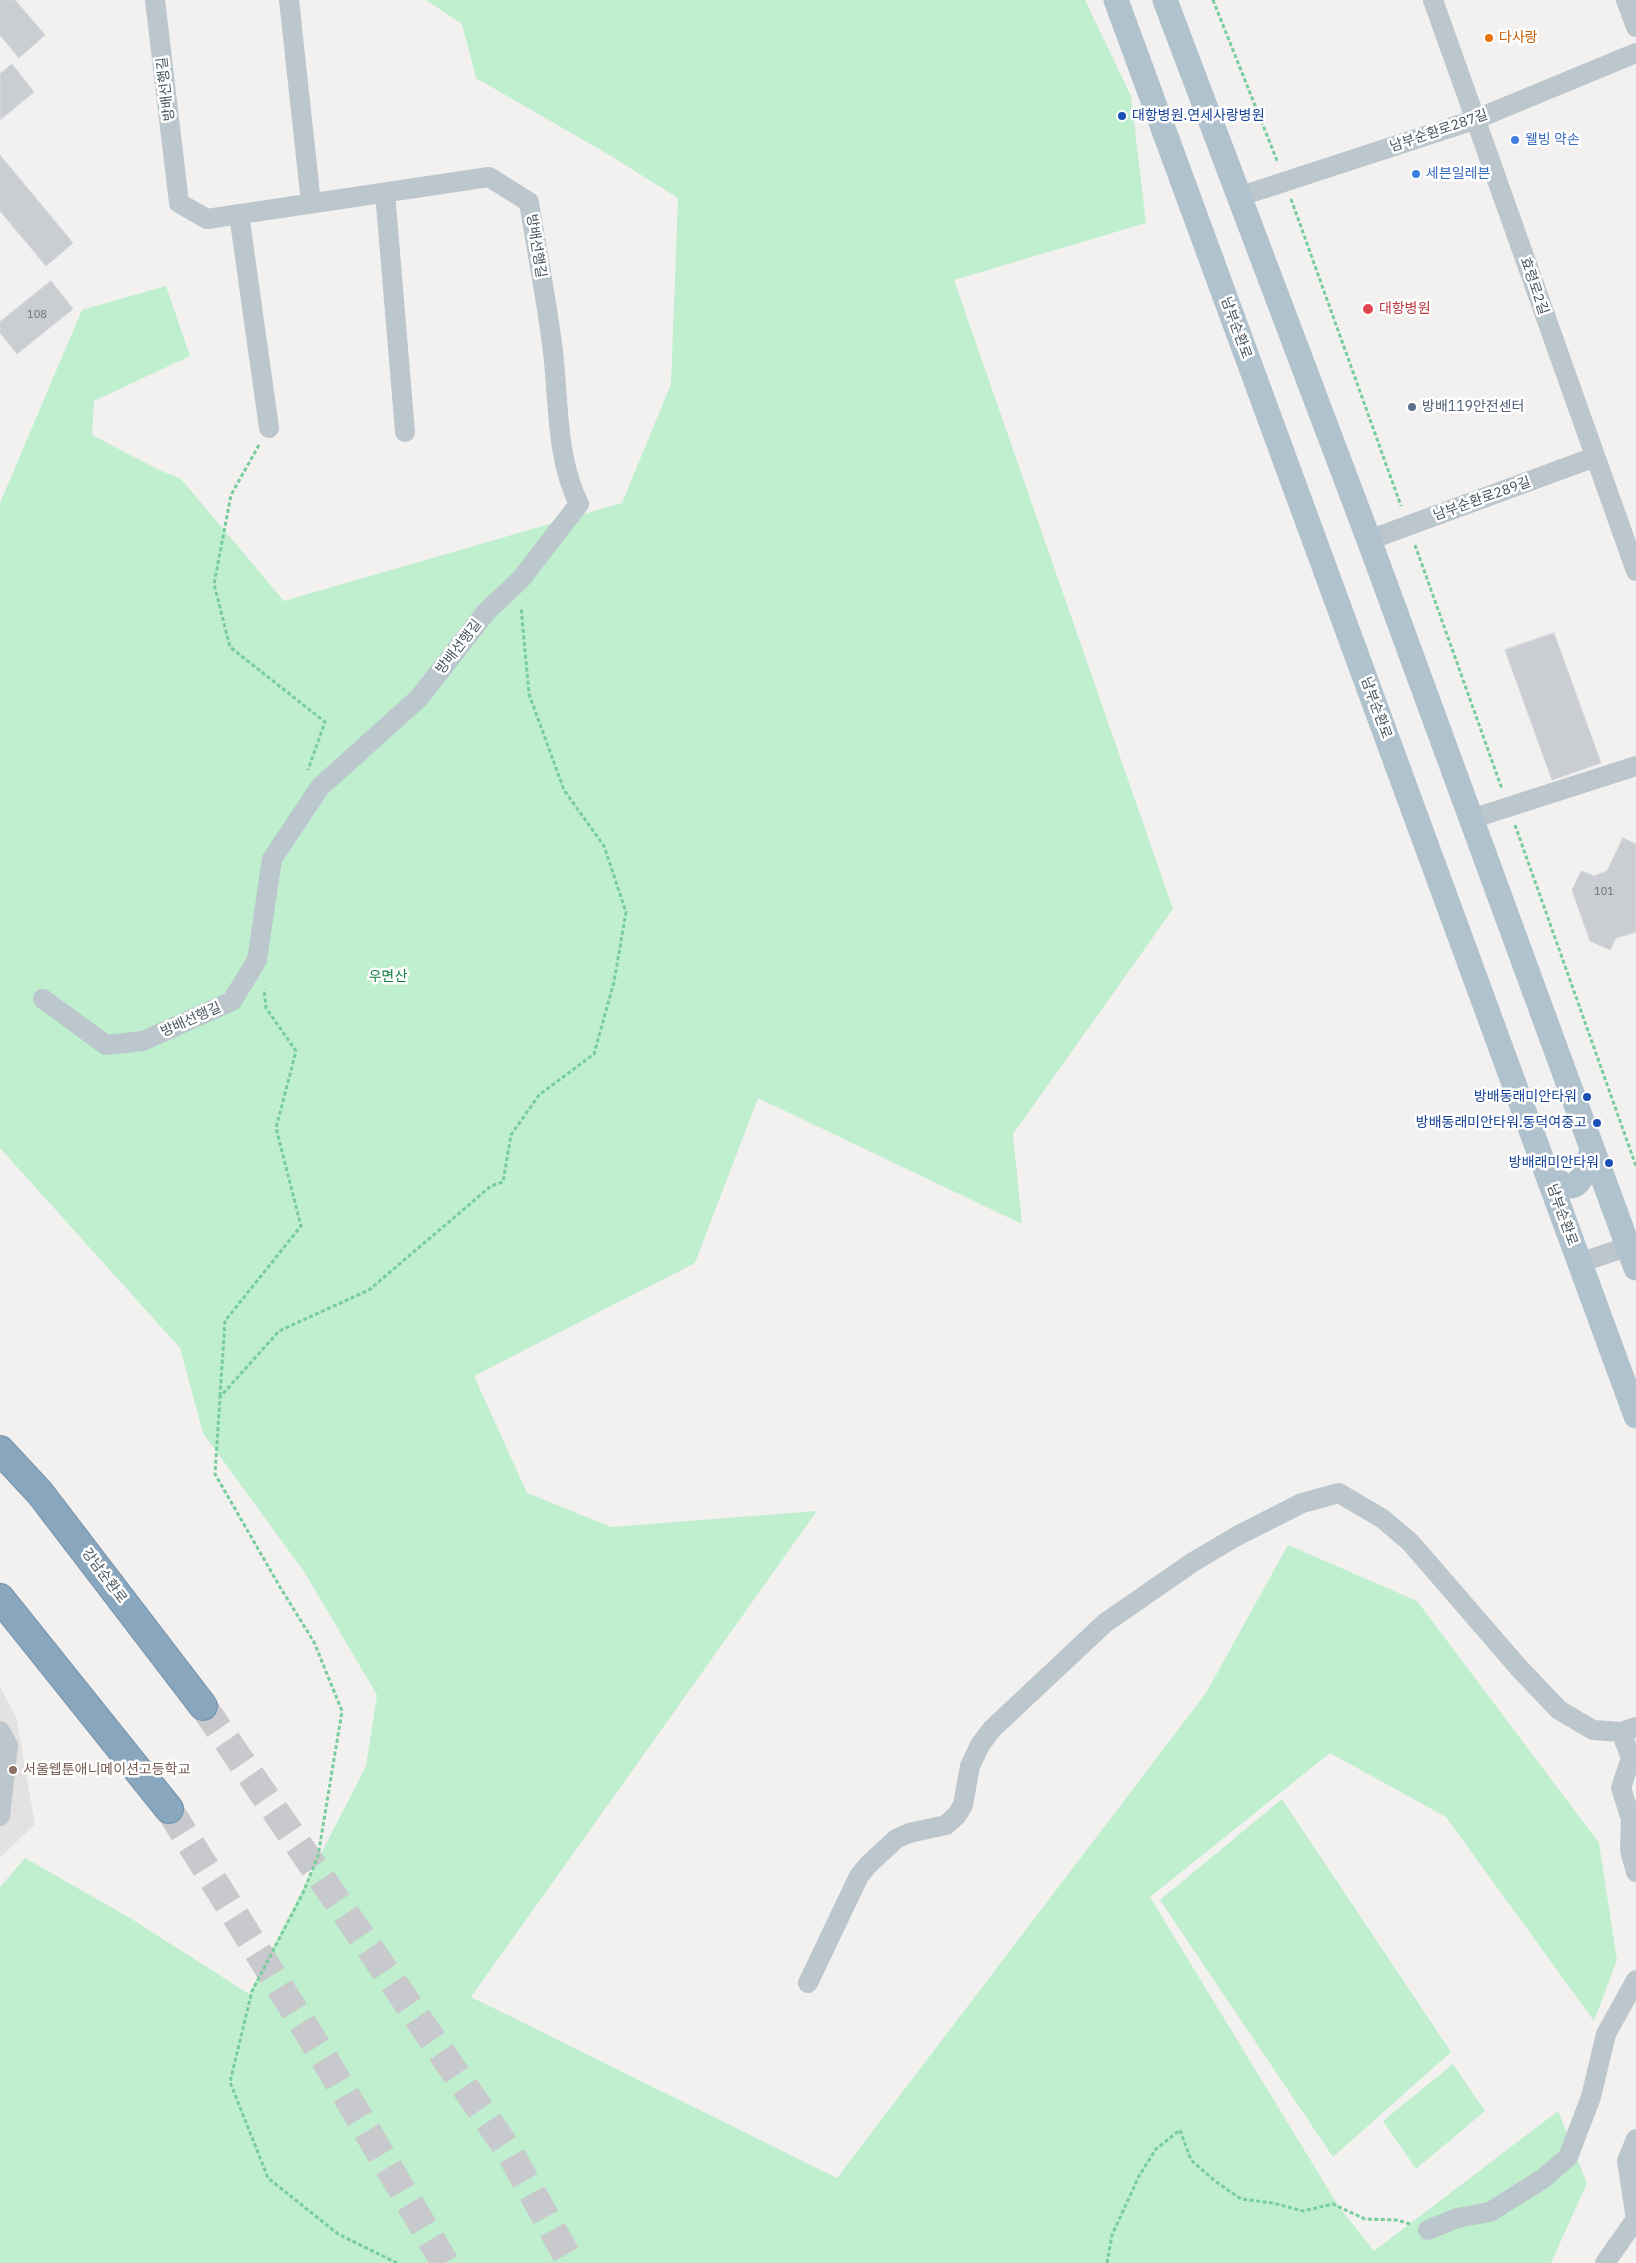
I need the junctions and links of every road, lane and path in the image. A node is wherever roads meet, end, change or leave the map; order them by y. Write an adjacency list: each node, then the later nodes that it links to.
1 (155, 0): 15 (street, 방배선행길)
2 (289, 0): 14 (street)
3 (1116, 0): 29 (main road, 남부순환로)
4 (1165, 0): 13 (main road)
5 (1213, 0): 11 (path)
6 (1433, 0): 10 (street, 효령로2길)
7 (1626, 0): 8 (street)
8 (1636, 27)
9 (1636, 53): 10 (street, 남부순환로287길)
10 (1474, 120): 11 (street, 남부순환로287길); 18 (street, 효령로2길)
11 (1285, 182): 13 (street, 남부순환로287길); 19 (path)
12 (385, 193): 14 (street, 방배선행길); 17 (street); 22 (street, 방배선행길)
13 (1238, 198): 20 (main road)
14 (311, 203): 15 (street, 방배선행길)
15 (239, 214): 16 (street)
16 (269, 428)
17 (405, 432)
18 (1595, 457): 19 (street, 남부순환로289길); 21 (street, 효령로2길)
19 (1408, 526): 20 (street, 남부순환로289길); 24 (path)
20 (1369, 540): 25 (main road)
21 (1636, 571)
22 (520, 579): 26 (street, 방배선행길); 49 (path)
23 (1636, 766): 24 (street)
24 (1509, 807): 25 (street); 28 (path)
25 (1471, 819): 27 (main road)
26 (43, 999)
27 (1592, 1150): 29 (main road); 30 (main road)
28 (1636, 1166)
29 (1546, 1170): 31 (main road, 남부순환로)
30 (1633, 1253): 31 (street)
31 (1579, 1263): 33 (main road, 남부순환로)
32 (1636, 1373): 33 (main road)
33 (1633, 1407)
34 (0, 1436): 36 (highway)
35 (0, 1450): 36 (highway, 강남순환로)
36 (40, 1493): 38 (highway, 강남순환로)
37 (0, 1598): 41 (highway)
38 (203, 1706)
39 (1628, 1730): 43 (street); 45 (street)
40 (0, 1731): 42 (street)
41 (169, 1809)
42 (0, 1816)
43 (1636, 1872)
44 (1636, 1980): 48 (street)
45 (808, 1983)
46 (1636, 2140): 47 (street)
47 (1636, 2219): 51 (street)
48 (1428, 2230): 50 (path)
49 (397, 2263)
50 (1107, 2263)
51 (1605, 2263)

